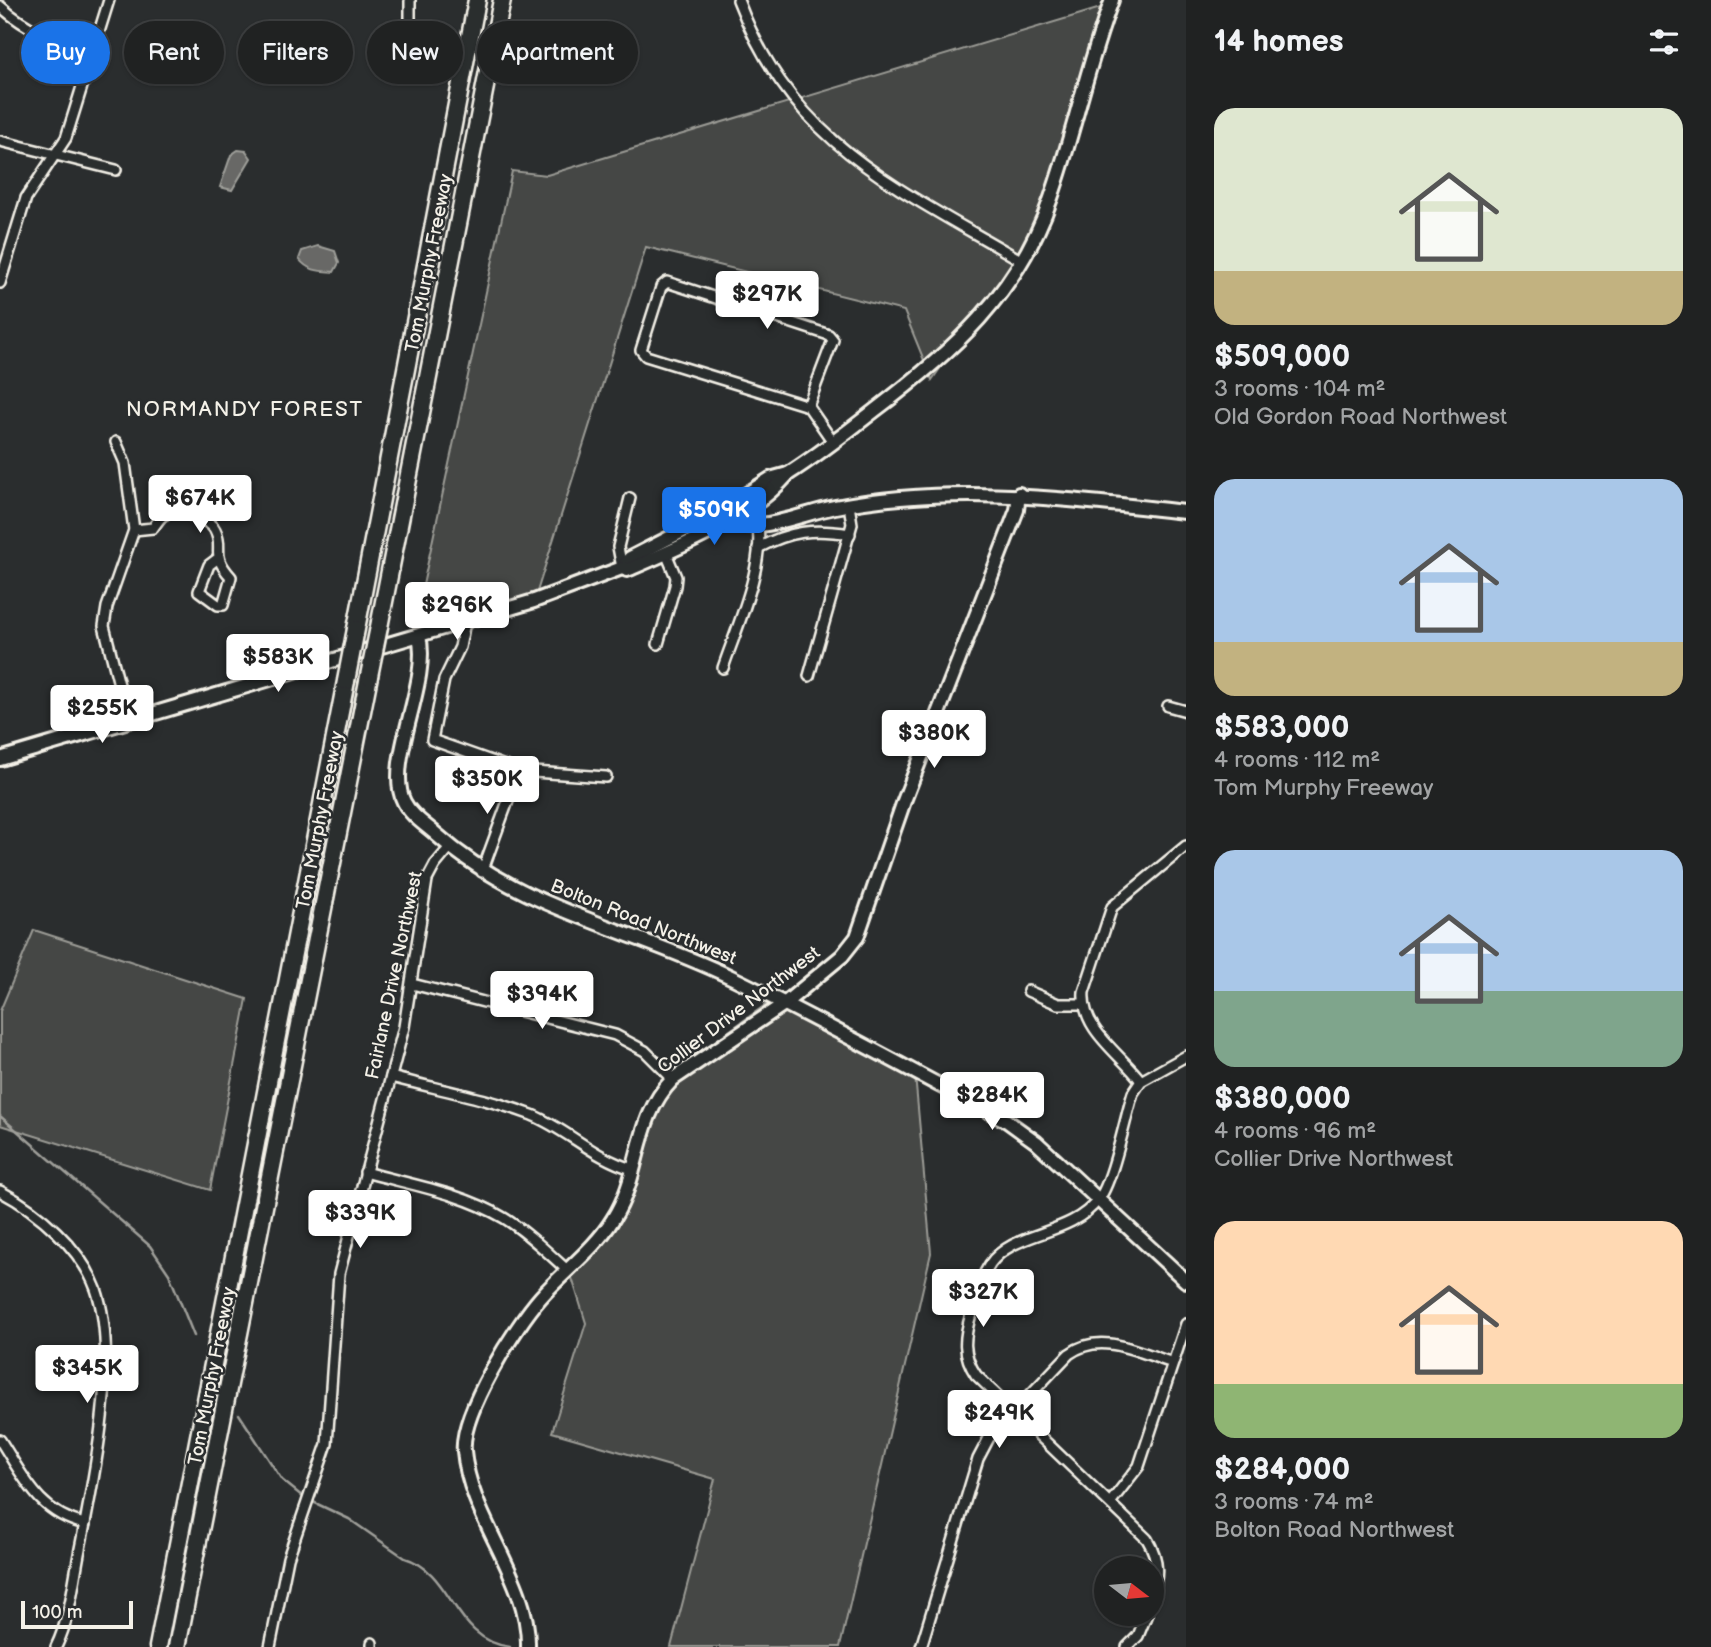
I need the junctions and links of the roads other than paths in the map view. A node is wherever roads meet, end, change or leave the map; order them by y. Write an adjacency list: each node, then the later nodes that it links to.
1 (108, 0): 8 (street)
2 (410, 0): 9 (street)
3 (477, 0): 71 (highway, Tom Murphy Freeway, bridge)
4 (502, 0): 65 (highway, Tom Murphy Freeway, bridge)
5 (738, 0): 15 (street)
6 (1112, 0): 15 (main road)
7 (0, 6): 10 (street)
8 (102, 21)
9 (410, 21)
10 (21, 24)
11 (83, 84): 13 (street)
12 (0, 141): 13 (street)
13 (57, 156): 14 (street); 16 (street)
14 (116, 170)
15 (1022, 261): 19 (main road)
16 (0, 283)
17 (808, 407): 17 (street); 19 (street)
18 (116, 442): 27 (street)
19 (833, 442): 20 (main road)
20 (788, 474): 25 (main road); 32 (main road)
21 (1019, 494): 23 (main road); 24 (main road); 49 (main road, Collier Drive Northwest)
22 (630, 498): 32 (street)
23 (849, 505): 26 (main road); 28 (street)
24 (1186, 512)
25 (726, 521): 26 (main road); 30 (main road)
26 (758, 527): 29 (street)
27 (134, 530): 31 (street); 40 (street)
28 (850, 534): 29 (street); 37 (street)
29 (758, 548): 36 (street)
30 (666, 553): 32 (main road); 35 (street)
31 (217, 559): 31 (street)
32 (622, 568): 33 (main road)
33 (465, 622): 34 (main road); 42 (street)
34 (419, 636): 40 (main road); 45 (main road, Bolton Road Northwest)
35 (658, 644)
36 (723, 668)
37 (809, 676)
38 (1168, 706): 39 (street)
39 (1186, 711)
40 (128, 720): 41 (main road)
41 (0, 760)
42 (519, 771): 43 (street); 46 (street)
43 (606, 777)
44 (1186, 846): 50 (street)
45 (450, 847): 46 (main road, Bolton Road Northwest); 47 (street, Fairlane Drive Northwest)
46 (482, 872): 49 (main road, Bolton Road Northwest)
47 (412, 984): 52 (street, Fairlane Drive Northwest); 53 (street)
48 (1028, 991): 50 (street)
49 (784, 1004): 53 (main road, Collier Drive Northwest); 58 (main road, Bolton Road Northwest)
50 (1083, 1004): 54 (street)
51 (1186, 1056): 54 (street)
52 (390, 1077): 55 (street); 56 (street, Fairlane Drive Northwest)
53 (673, 1079): 55 (main road, Collier Drive Northwest)
54 (1141, 1082): 58 (street)
55 (632, 1169): 59 (main road, Collier Drive Northwest)
56 (365, 1172): 59 (street); 74 (street, Fairlane Drive Northwest)
57 (0, 1191): 67 (street)
58 (1098, 1200): 60 (main road, Bolton Road Northwest); 63 (street)
59 (567, 1270): 75 (main road, Collier Drive Northwest)
60 (1186, 1281)
61 (1186, 1324): 62 (street)
62 (1173, 1363): 63 (street); 66 (street)
63 (1014, 1411): 66 (street); 76 (street)
64 (0, 1440): 67 (street)
65 (212, 1482): 72 (highway, Tom Murphy Freeway); 73 (highway)
66 (1110, 1503): 68 (street)
67 (85, 1524): 70 (street)
68 (1155, 1556)
69 (1142, 1626): 77 (street)
70 (56, 1647)
71 (158, 1647)
72 (177, 1647)
73 (188, 1647)
74 (270, 1647)
75 (528, 1647)
76 (921, 1647)
77 (1127, 1647)

